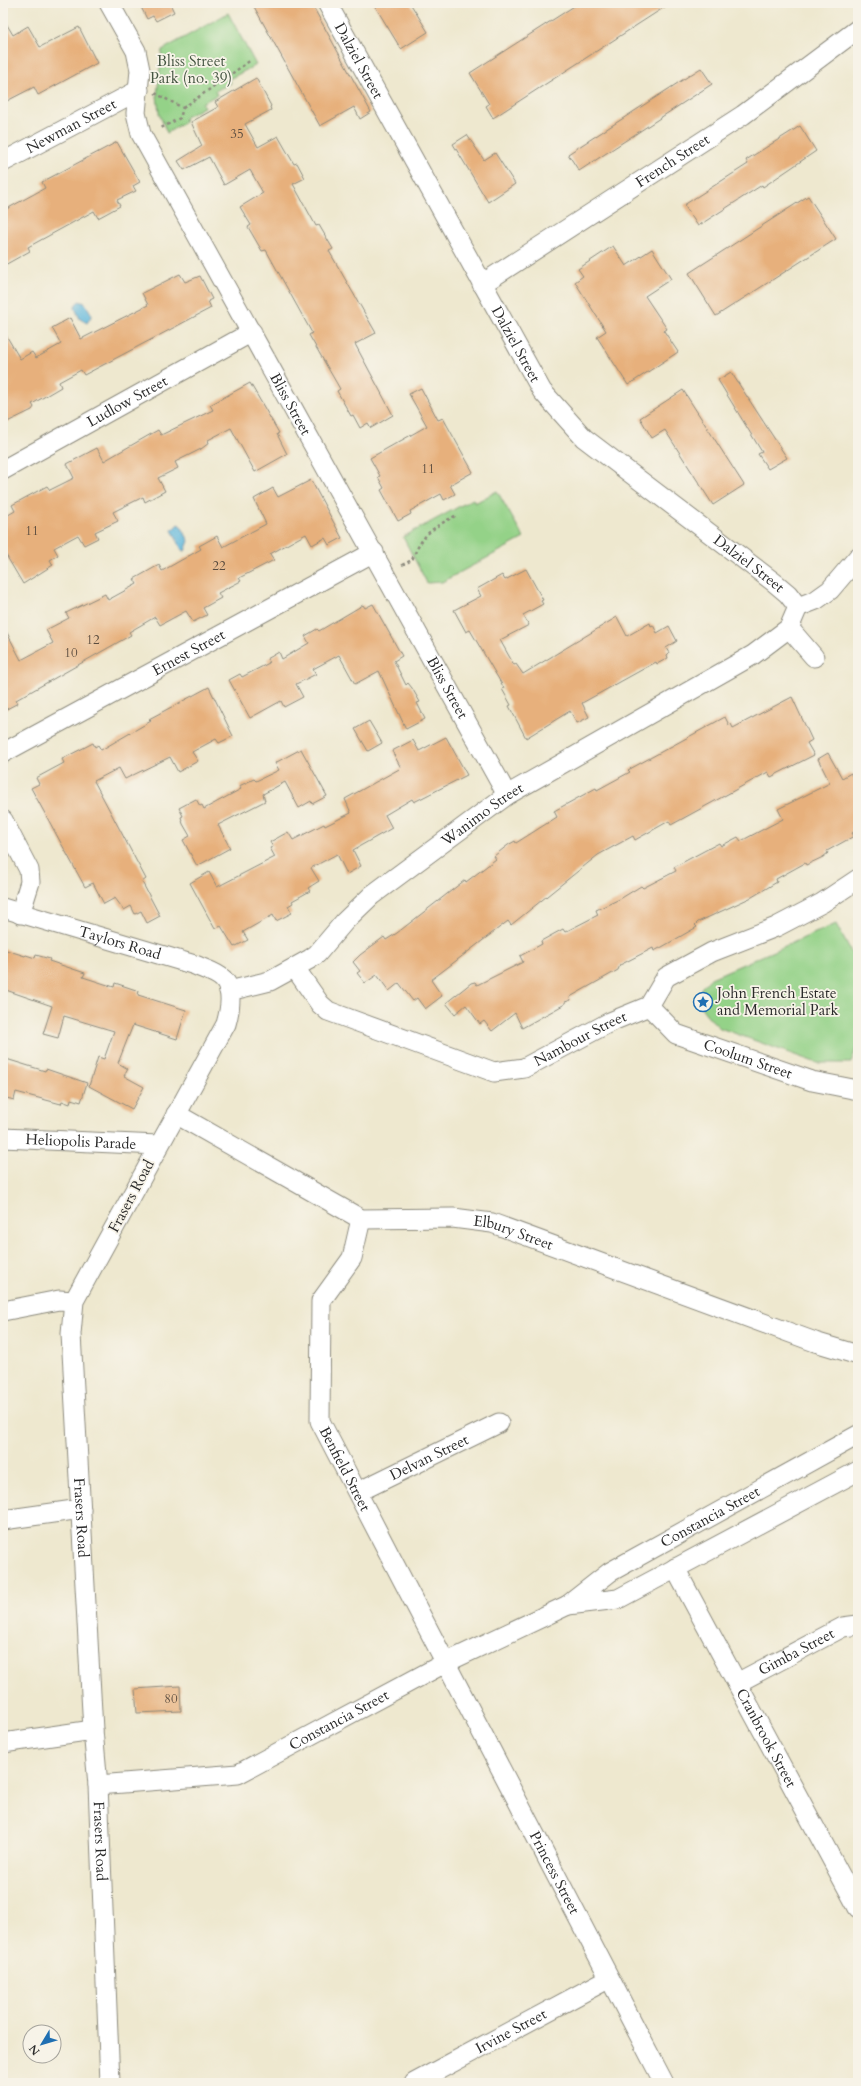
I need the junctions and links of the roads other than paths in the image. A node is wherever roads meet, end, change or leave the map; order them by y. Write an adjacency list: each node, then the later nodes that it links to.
1 (109, 3): 4 (street, Bliss Street)
2 (326, 3): 6 (street, Dalziel Street)
3 (858, 29): 6 (street, French Street)
4 (146, 91): 5 (street, Newman Street); 7 (street, Bliss Street)
5 (3, 162)
6 (482, 284): 11 (street, Dalziel Street)
7 (252, 332): 8 (street, Ludlow Street); 9 (street, Bliss Street)
8 (3, 470)
9 (374, 552): 14 (street, Ernest Street); 15 (street, Bliss Street)
10 (858, 557): 11 (street)
11 (798, 607): 12 (street)
12 (789, 628): 13 (street); 15 (street, Wanimo Street)
13 (814, 657)
14 (3, 753)
15 (507, 795): 19 (street, Wanimo Street)
16 (3, 820): 18 (street)
17 (858, 879): 21 (street)
18 (12, 911): 20 (street, Taylors Road)
19 (295, 968): 20 (street, Wanimo Street); 21 (street, Nambour Street)
20 (229, 990): 23 (street, Frasers Road)
21 (649, 1006): 22 (street, Coolum Street)
22 (858, 1090)
23 (176, 1114): 25 (street, Frasers Road); 26 (street)
24 (3, 1138): 25 (street, Heliopolis Parade)
25 (158, 1145): 27 (street, Frasers Road)
26 (362, 1220): 29 (street, Elbury Street); 33 (street, Benfield Street)
27 (74, 1301): 28 (street); 34 (street, Frasers Road)
28 (3, 1311)
29 (858, 1355)
30 (499, 1423): 33 (street, Delvan Street)
31 (858, 1435): 37 (street, Constancia Street)
32 (858, 1471): 36 (street, Constancia Street)
33 (358, 1492): 39 (street, Benfield Street)
34 (81, 1509): 35 (street); 41 (street, Frasers Road)
35 (3, 1520)
36 (675, 1568): 37 (street, Constancia Street); 40 (street, Cranbrook Street)
37 (568, 1605): 39 (street, Constancia Street)
38 (857, 1624): 40 (street, Gimba Street)
39 (445, 1663): 43 (street, Constancia Street); 45 (street, Princess Street)
40 (737, 1683): 44 (street, Cranbrook Street)
41 (93, 1730): 42 (street); 43 (street, Frasers Road)
42 (3, 1743)
43 (98, 1785): 46 (street, Frasers Road)
44 (858, 1908)
45 (608, 1979): 47 (street, Irvine Street); 48 (street, Princess Street)
46 (110, 2083)
47 (414, 2083)
48 (664, 2083)

